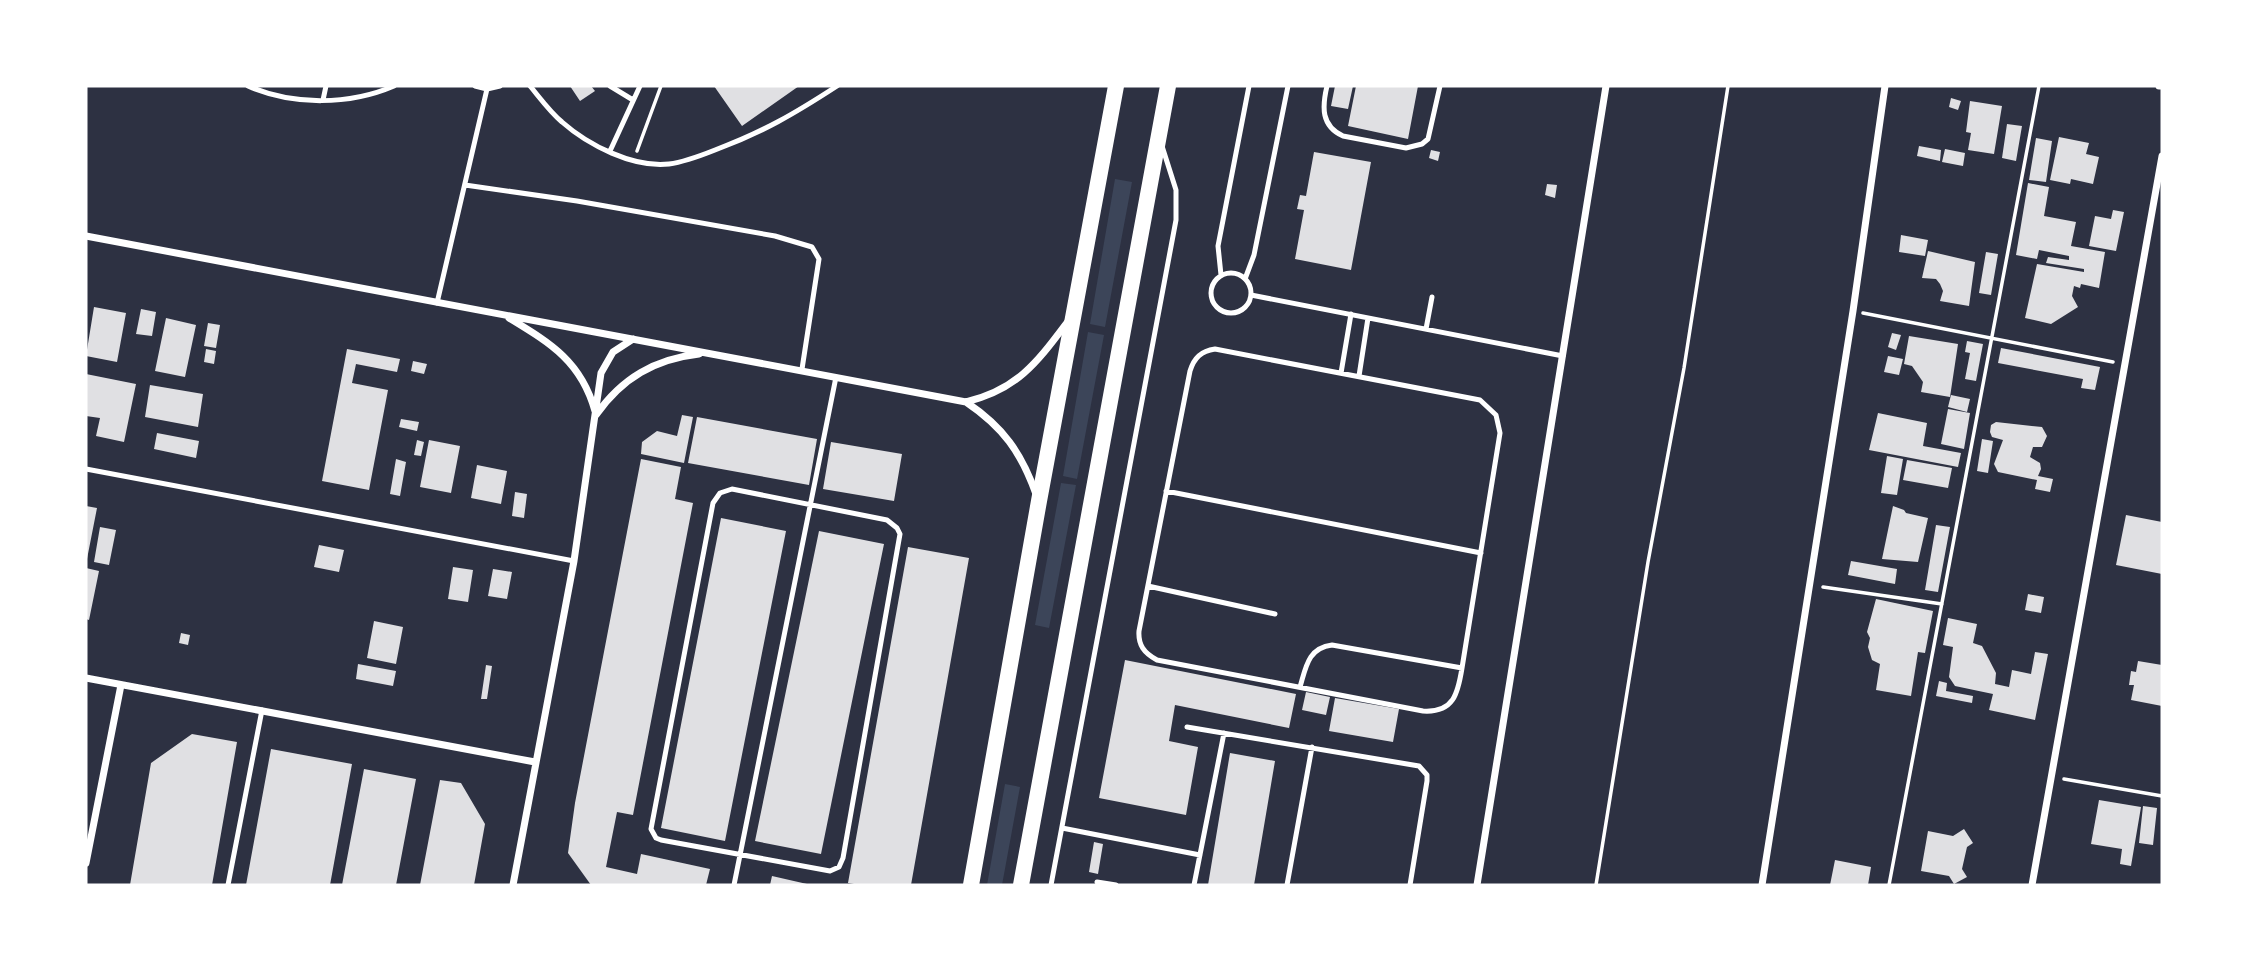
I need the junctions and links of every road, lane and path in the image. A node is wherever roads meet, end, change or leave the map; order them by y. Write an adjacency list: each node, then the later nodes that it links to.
1 (248, 86): 23 (lane)
2 (326, 86): 23 (lane)
3 (394, 86): 23 (lane)
4 (474, 86): 22 (lane)
5 (500, 86): 22 (lane)
6 (530, 86): 27 (lane)
7 (610, 86): 24 (lane)
8 (640, 86): 24 (lane)
9 (661, 86): 29 (path)
10 (837, 86): 29 (lane)
11 (1116, 86): 38 (main road)
12 (1168, 86): 26 (main road)
13 (1249, 86): 32 (lane)
14 (1288, 86): 33 (lane)
15 (1327, 86): 16 (lane)
16 (1440, 86)
17 (1606, 86): 46 (street)
18 (1728, 86): 91 (path)
19 (1885, 86): 25 (street)
20 (1890, 86): 25 (street)
21 (2039, 86): 43 (path)
22 (487, 89): 30 (lane)
23 (323, 100)
24 (633, 100): 27 (lane)
25 (1883, 102): 37 (street)
26 (1158, 137): 75 (lane); 84 (main road)
27 (610, 151): 29 (lane)
28 (2162, 156): 47 (street)
29 (634, 160)
30 (465, 185): 36 (lane); 48 (lane)
31 (86, 236): 36 (street)
32 (1221, 275): 33 (lane); 34 (lane)
33 (1245, 279): 34 (lane)
34 (1251, 295): 39 (lane)
35 (1432, 297): 42 (lane)
36 (437, 303): 40 (street)
37 (1853, 311): 43 (path); 60 (street)
38 (1074, 313): 52 (street); 56 (main road)
39 (1351, 314): 41 (lane); 49 (lane)
40 (504, 315): 44 (street); 53 (street)
41 (1368, 318): 42 (lane); 50 (lane)
42 (1426, 329): 46 (lane)
43 (1992, 338): 47 (path); 62 (path)
44 (634, 339): 45 (street); 53 (street)
45 (706, 353): 48 (street); 53 (street)
46 (1563, 356): 90 (street)
47 (2125, 365): 73 (street)
48 (802, 369): 51 (street)
49 (1341, 373): 50 (lane); 55 (lane)
50 (1359, 376): 58 (lane)
51 (836, 377): 52 (street); 57 (lane)
52 (967, 402): 56 (street)
53 (596, 415): 59 (street)
54 (86, 469): 59 (lane)
55 (1166, 491): 58 (lane); 61 (lane)
56 (1039, 501): 83 (main road)
57 (810, 505): 76 (lane); 76 (lane); 76 (lane)
58 (1481, 553): 64 (lane)
59 (574, 561): 72 (street)
60 (1809, 585): 62 (path); 92 (street)
61 (1148, 586): 63 (lane); 67 (lane)
62 (1942, 604): 93 (path)
63 (1276, 614)
64 (1462, 668): 67 (lane); 67 (lane)
65 (86, 678): 66 (street)
66 (121, 685): 68 (street); 78 (street)
67 (1300, 687)
68 (261, 710): 72 (street); 80 (lane)
69 (1187, 727): 70 (lane)
70 (1224, 733): 71 (lane); 77 (lane)
71 (1312, 747): 88 (lane); 89 (lane)
72 (535, 762): 81 (street)
73 (2052, 777): 74 (path); 94 (street)
74 (2162, 796)
75 (1062, 828): 77 (lane); 85 (lane)
76 (740, 855): 82 (lane)
77 (1200, 855): 87 (lane)
78 (86, 863)
79 (1097, 881): 86 (lane)
80 (228, 885)
81 (513, 885)
82 (734, 885)
83 (971, 885)
84 (1021, 885)
85 (1051, 885)
86 (1116, 885)
87 (1194, 885)
88 (1287, 885)
89 (1410, 885)
90 (1477, 885)
91 (1597, 885)
92 (1762, 885)
93 (1889, 885)
94 (2032, 885)

